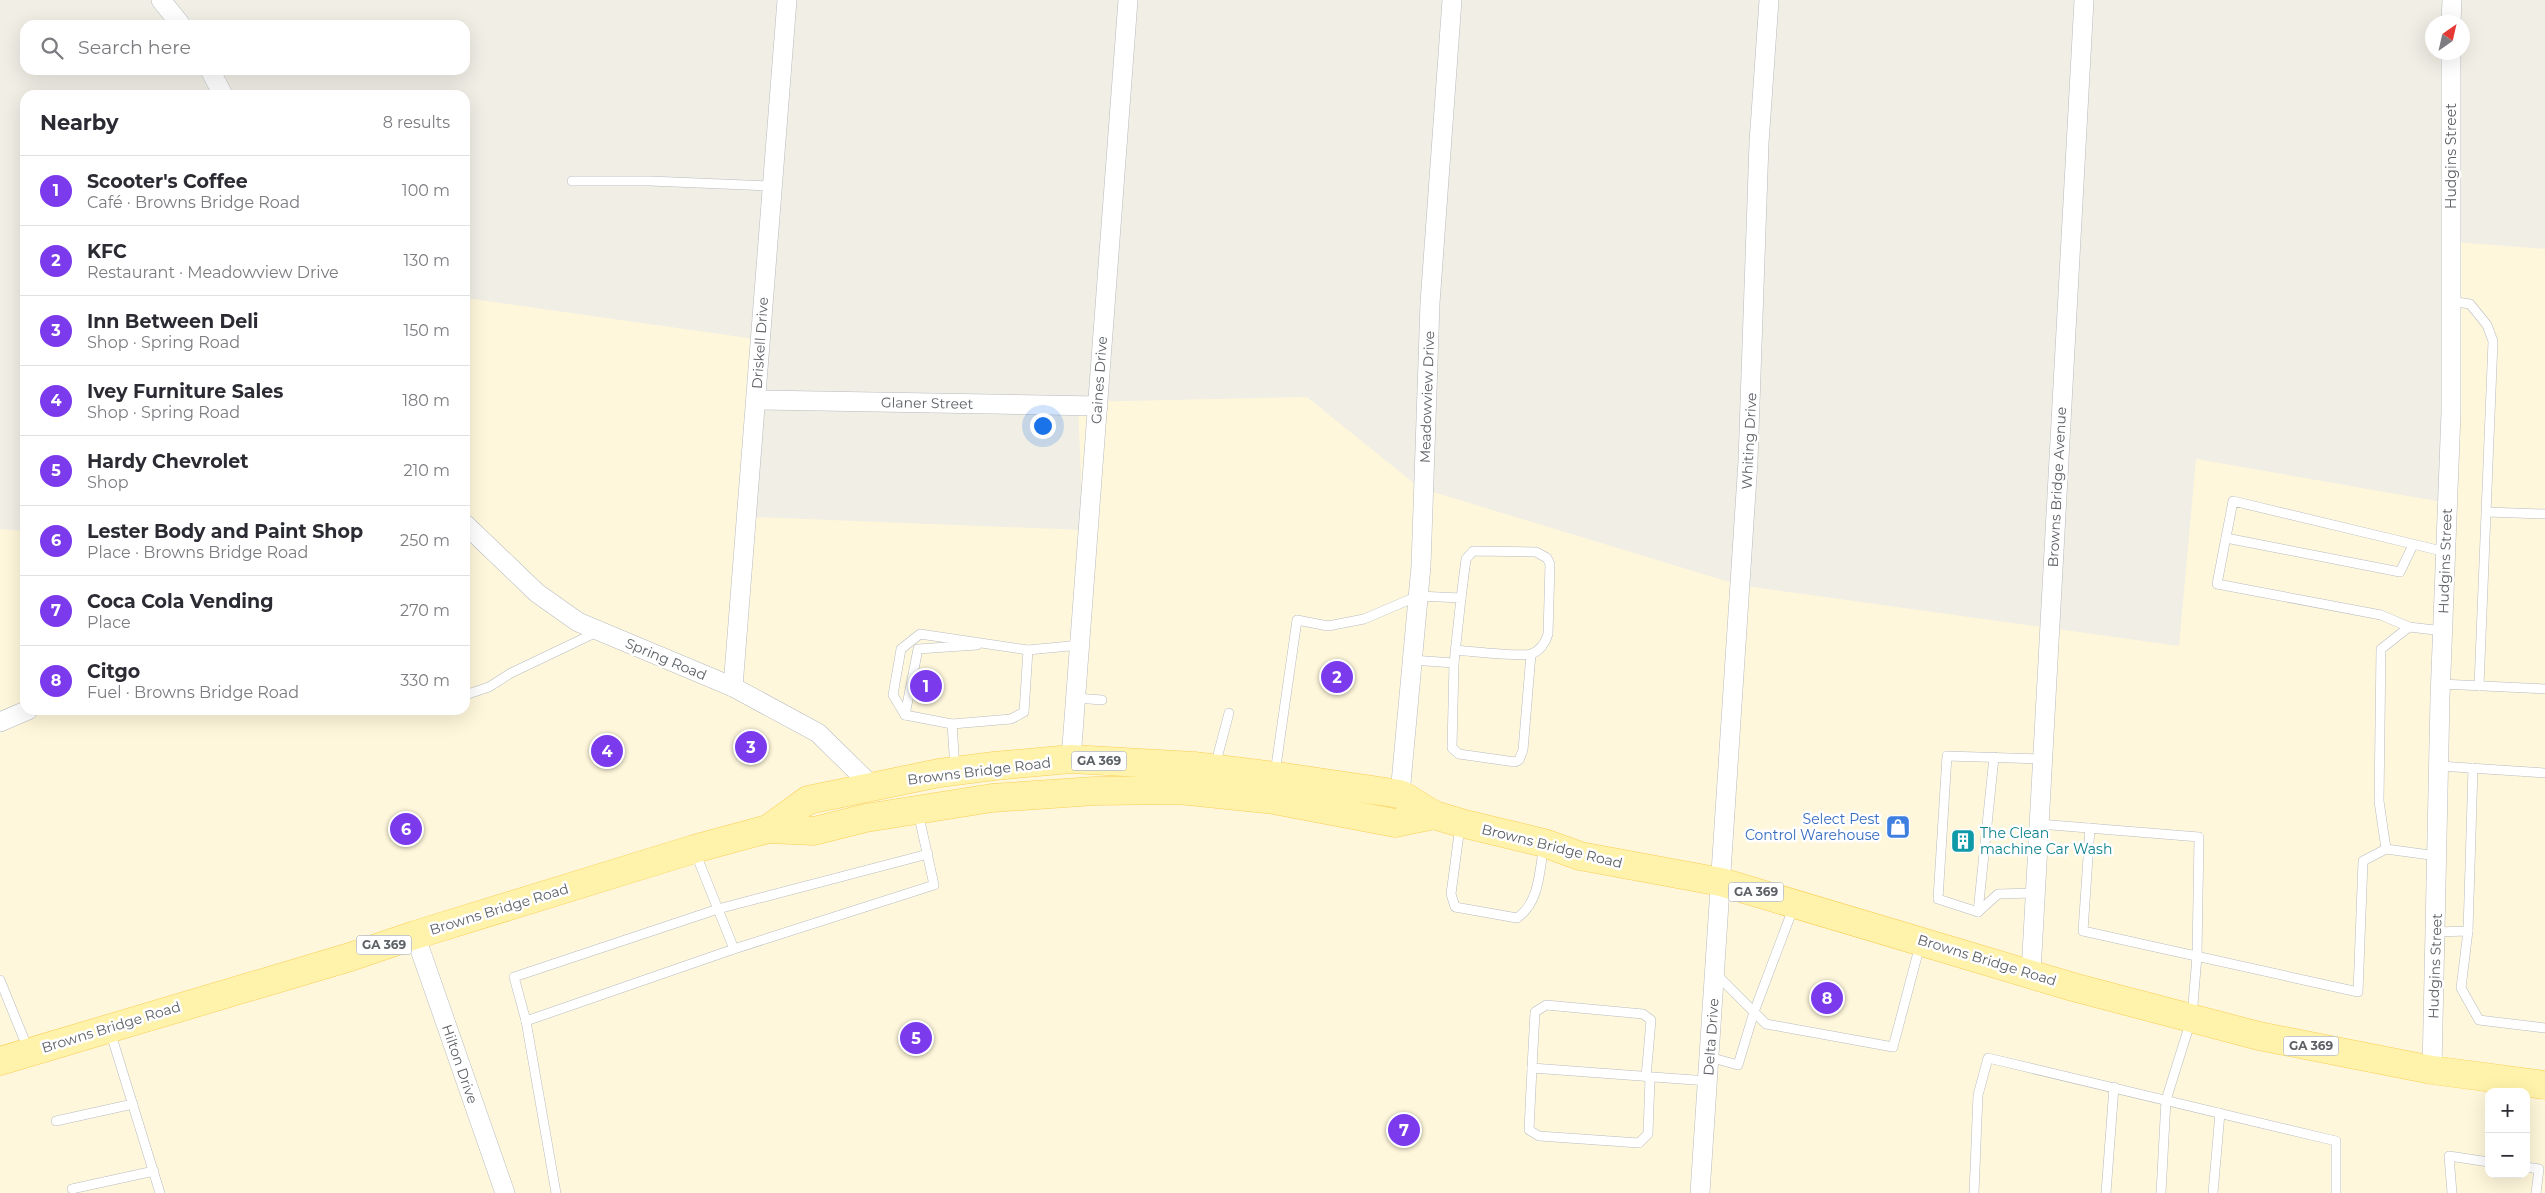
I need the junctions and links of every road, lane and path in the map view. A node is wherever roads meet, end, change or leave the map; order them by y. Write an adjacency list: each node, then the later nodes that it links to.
1 (161, 0): 9 (street)
2 (787, 0): 14 (street, Driskell Drive)
3 (1128, 0): 17 (street, Gaines Drive)
4 (1452, 0): 24 (street, Meadowview Drive)
5 (1769, 0): 70 (street, Whiting Drive)
6 (2084, 0): 50 (street, Browns Bridge Avenue)
7 (2452, 0): 8 (street)
8 (2451, 15)
9 (177, 20)
10 (2451, 60): 15 (street, Hudgins Street)
11 (213, 75): 12 (street)
12 (220, 90)
13 (572, 181): 14 (lane)
14 (772, 186): 16 (street, Driskell Drive)
15 (2450, 301): 18 (lane); 23 (street, Hudgins Street)
16 (756, 400): 17 (street, Glaner Street); 38 (street, Driskell Drive)
17 (1098, 406): 30 (street, Gaines Drive)
18 (2486, 512): 19 (lane); 37 (lane)
19 (2545, 514)
20 (470, 529): 27 (street, Spring Road)
21 (2226, 538): 22 (lane); 22 (lane); 26 (lane)
22 (2413, 545): 23 (lane)
23 (2446, 552): 28 (street, Hudgins Street)
24 (1418, 596): 25 (lane); 34 (street, Meadowview Drive); 56 (lane)
25 (1461, 598): 32 (lane); 33 (lane)
26 (2409, 627): 28 (lane); 67 (lane)
27 (600, 631): 38 (street, Spring Road); 40 (lane)
28 (2443, 631): 36 (street, Hudgins Street)
29 (987, 644): 31 (lane); 45 (lane); 45 (lane)
30 (1080, 645): 31 (lane); 41 (street, Gaines Drive)
31 (1028, 650): 47 (lane)
32 (1455, 650): 33 (lane); 35 (lane)
33 (1531, 654): 35 (lane)
34 (1412, 660): 35 (lane); 58 (street, Meadowview Drive)
35 (1454, 663)
36 (2441, 684): 37 (lane); 51 (street, Hudgins Street)
37 (2479, 686): 39 (lane)
38 (733, 687): 57 (street, Spring Road)
39 (2545, 690)
40 (470, 693)
41 (1076, 698): 42 (lane); 49 (street, Gaines Drive)
42 (1102, 700)
43 (20, 713): 46 (street)
44 (1229, 713): 52 (lane)
45 (905, 715): 47 (lane)
46 (0, 722)
47 (952, 724): 54 (lane)
48 (1994, 757): 50 (lane); 74 (lane); 74 (lane)
49 (1071, 759): 52 (main road, Browns Bridge Road / GA 369); 54 (main road, Browns Bridge Road / GA 369)
50 (2042, 759): 62 (street, Browns Bridge Avenue)
51 (2439, 766): 53 (lane); 69 (street, Hudgins Street)
52 (1215, 768): 56 (main road, Browns Bridge Road / GA 369)
53 (2473, 768): 55 (lane); 75 (lane)
54 (956, 771): 57 (main road, Browns Bridge Road / GA 369)
55 (2545, 773)
56 (1274, 776): 58 (main road, Browns Bridge Road / GA 369)
57 (873, 787): 64 (main road, Browns Bridge Road / GA 369)
58 (1400, 794): 60 (main road, Browns Bridge Road / GA 369)
59 (918, 810): 60 (main road, Browns Bridge Road / GA 369); 64 (main road, Browns Bridge Road / GA 369); 68 (lane)
60 (1434, 815): 61 (main road, Browns Bridge Road / GA 369)
61 (1461, 823): 65 (main road, Browns Bridge Road / GA 369); 65 (lane)
62 (2039, 824): 63 (lane); 71 (street, Browns Bridge Avenue)
63 (2090, 828): 80 (lane); 80 (lane)
64 (768, 829): 66 (main road, Browns Bridge Road / GA 369)
65 (1544, 843): 70 (main road, Browns Bridge Road / GA 369)
66 (694, 849): 73 (lane); 77 (main road, Browns Bridge Road / GA 369)
67 (2386, 849): 69 (lane); 80 (lane)
68 (928, 854): 73 (lane); 79 (lane)
69 (2438, 856): 76 (street, Hudgins Street)
70 (1721, 882): 72 (main road, Browns Bridge Road / GA 369); 81 (street, Delta Drive)
71 (2035, 893): 74 (lane); 82 (street, Browns Bridge Avenue)
72 (1794, 903): 78 (main road, Browns Bridge Road / GA 369); 84 (lane)
73 (718, 909): 79 (lane); 86 (lane)
74 (1978, 912)
75 (2468, 931): 76 (lane); 88 (lane)
76 (2436, 932): 93 (street, Hudgins Street)
77 (414, 935): 87 (main road, Browns Bridge Road / GA 369); 107 (street, Hilton Drive)
78 (1921, 940): 82 (main road, Browns Bridge Road / GA 369); 84 (lane)
79 (734, 949): 86 (lane)
80 (2197, 956): 85 (lane)
81 (1715, 972): 84 (lane); 90 (street, Delta Drive)
82 (2031, 974): 85 (main road, Browns Bridge Road / GA 369)
83 (0, 980): 89 (lane)
84 (1754, 1012): 90 (lane)
85 (2192, 1017): 93 (main road, Browns Bridge Road / GA 369); 98 (lane)
86 (526, 1021): 108 (lane)
87 (109, 1028): 89 (main road, Browns Bridge Road / GA 369); 99 (lane)
88 (2545, 1028)
89 (29, 1052): 91 (main road, Browns Bridge Road / GA 369)
90 (1709, 1057): 95 (street, Delta Drive)
91 (0, 1061)
92 (1532, 1068): 94 (lane); 94 (lane); 94 (lane)
93 (2432, 1070): 96 (main road, Browns Bridge Road / GA 369)
94 (1648, 1078): 95 (lane)
95 (1708, 1081): 109 (street, Delta Drive)
96 (2545, 1086)
97 (2114, 1087): 98 (lane); 110 (lane); 111 (lane)
98 (2166, 1100): 100 (lane); 112 (lane)
99 (133, 1104): 101 (lane); 104 (lane)
100 (2220, 1113): 113 (lane); 114 (lane)
101 (56, 1121)
102 (2485, 1161): 115 (lane)
103 (2530, 1167): 116 (lane)
104 (154, 1171): 105 (lane); 106 (lane)
105 (72, 1189)
106 (160, 1193)
107 (505, 1193)
108 (556, 1193)
109 (1700, 1193)
110 (1974, 1193)
111 (2106, 1193)
112 (2161, 1193)
113 (2213, 1193)
114 (2336, 1193)
115 (2452, 1193)
116 (2536, 1193)

